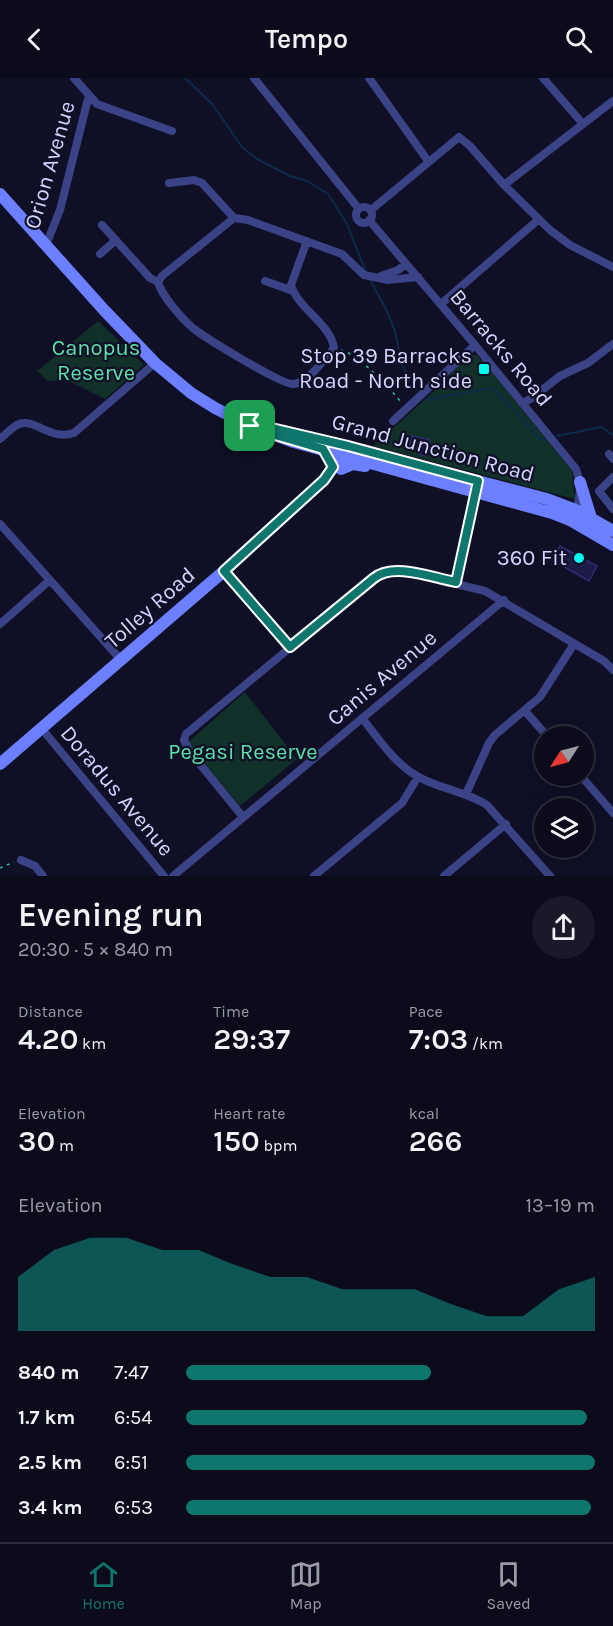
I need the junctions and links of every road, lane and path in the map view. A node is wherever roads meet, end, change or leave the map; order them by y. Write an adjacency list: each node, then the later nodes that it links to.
1 (74, 78): 5 (street)
2 (254, 78): 13 (street)
3 (369, 78): 9 (street)
4 (543, 78): 7 (street)
5 (88, 95): 8 (street); 21 (street, Orion Avenue)
6 (613, 101): 7 (street)
7 (583, 124): 11 (street)
8 (172, 131)
9 (428, 161): 11 (street); 14 (street)
10 (169, 183): 15 (street)
11 (504, 186): 16 (street)
12 (0, 194): 21 (main road, Grand Junction Road)
13 (359, 209): 14 (street); 17 (street)
14 (371, 210): 17 (street)
15 (234, 218): 20 (street); 28 (street)
16 (539, 219): 24 (street); 30 (street)
17 (369, 220): 23 (street, Barracks Road)
18 (102, 225): 19 (street)
19 (116, 240): 22 (street); 28 (street)
20 (307, 241): 25 (street); 29 (street)
21 (46, 245): 34 (main road, Grand Junction Road)
22 (100, 254)
23 (406, 264): 25 (street); 26 (street, Barracks Road)
24 (613, 267)
25 (371, 277): 26 (street)
26 (418, 277): 30 (street, Barracks Road)
27 (265, 280): 29 (street)
28 (158, 282): 33 (street)
29 (293, 291): 33 (street)
30 (441, 304): 32 (street, Barracks Road)
31 (613, 344): 35 (street)
32 (475, 345): 35 (street, Barracks Road); 36 (street)
33 (334, 348): 36 (path)
34 (155, 363): 37 (main road, Grand Junction Road); 39 (street)
35 (523, 403): 45 (street, Barracks Road)
36 (407, 408): 38 (street)
37 (237, 420): 40 (main road, Grand Junction Road); 41 (main road, Grand Junction Road)
38 (393, 421)
39 (0, 439)
40 (323, 449): 41 (main road, Grand Junction Road); 42 (main road)
41 (347, 451): 42 (main road, Tolley Road); 43 (main road, Grand Junction Road); 46 (main road, Grand Junction Road)
42 (337, 468): 43 (main road); 53 (main road, Tolley Road)
43 (419, 476): 46 (main road, Grand Junction Road)
44 (613, 477): 47 (street)
45 (580, 482): 48 (street); 49 (main road)
46 (477, 486): 48 (main road, Grand Junction Road); 55 (street)
47 (613, 509)
48 (574, 515): 49 (main road, Grand Junction Road); 52 (main road, Grand Junction Road)
49 (591, 518): 51 (main road, Grand Junction Road)
50 (0, 524): 54 (street)
51 (613, 531)
52 (613, 544)
53 (224, 571): 59 (street); 60 (main road, Tolley Road)
54 (50, 580): 57 (street); 60 (street)
55 (456, 582): 56 (street); 59 (street)
56 (504, 600): 58 (street); 63 (street, Canis Avenue)
57 (0, 624)
58 (574, 644): 61 (street); 62 (street)
59 (290, 647): 71 (street)
60 (121, 660): 65 (main road, Tolley Road)
61 (613, 670)
62 (525, 711): 64 (street); 69 (street)
63 (362, 718): 67 (street); 71 (street, Canis Avenue)
64 (538, 726)
65 (42, 729): 66 (main road, Tolley Road); 76 (street, Doradus Avenue)
66 (0, 764)
67 (418, 777): 69 (street); 78 (street)
68 (590, 786): 70 (street)
69 (466, 794): 72 (street)
70 (613, 813)
71 (243, 817): 77 (street, Canis Avenue)
72 (506, 824): 79 (street); 80 (street)
73 (21, 860): 74 (path); 75 (street)
74 (0, 868)
75 (44, 876)
76 (164, 876)
77 (172, 876)
78 (314, 876)
79 (444, 876)
80 (550, 876)

